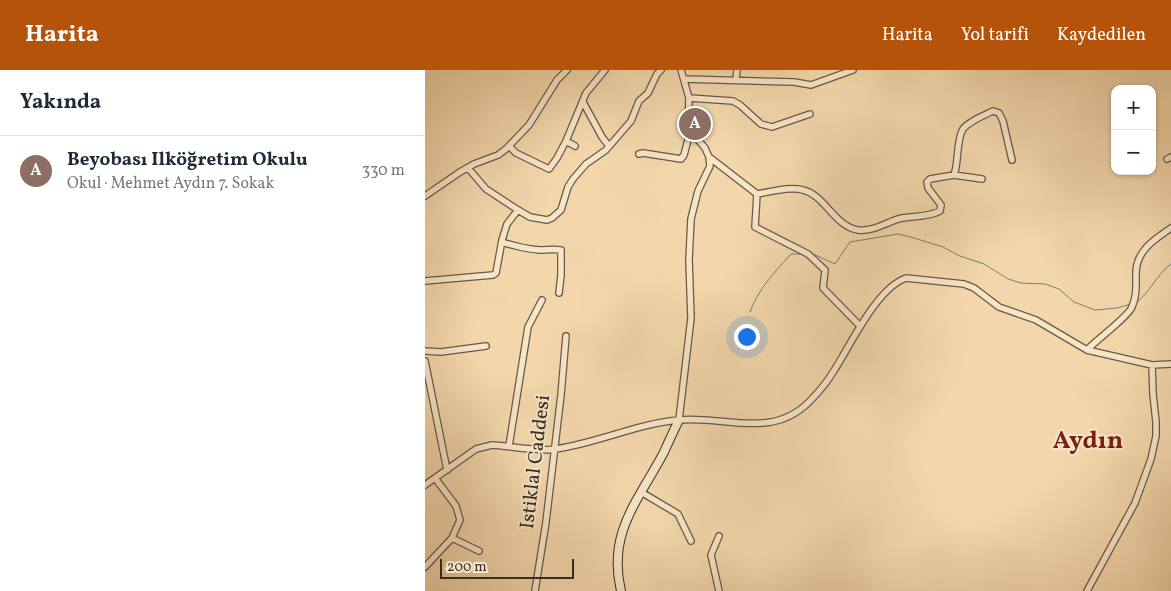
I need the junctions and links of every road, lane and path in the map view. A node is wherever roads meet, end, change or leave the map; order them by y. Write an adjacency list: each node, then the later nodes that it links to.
1 (567, 70): 14 (street)
2 (605, 70): 10 (street)
3 (664, 70): 16 (street)
4 (681, 70): 7 (street)
5 (737, 70): 8 (street)
6 (853, 70): 8 (street)
7 (684, 78): 8 (street); 9 (street)
8 (736, 80)
9 (689, 98): 11 (street); 12 (street)
10 (583, 102): 13 (street); 16 (street)
11 (810, 114)
12 (691, 132): 17 (street); 18 (street)
13 (566, 141): 14 (street); 15 (street)
14 (509, 146): 20 (street)
15 (575, 146)
16 (609, 146): 25 (street)
17 (639, 154)
18 (709, 157): 23 (street); 39 (street)
19 (1012, 160): 21 (street)
20 (467, 168): 24 (street); 25 (street)
21 (954, 175): 22 (street); 23 (street)
22 (982, 179)
23 (757, 194): 31 (street)
24 (425, 196)
25 (518, 210): 27 (street)
26 (1171, 228): 34 (street)
27 (502, 242): 28 (street); 29 (street)
28 (425, 281)
29 (559, 293)
30 (542, 300): 40 (street)
31 (860, 326): 34 (street); 39 (street)
32 (566, 336): 41 (street, Istiklal Caddesi)
33 (486, 346): 35 (street)
34 (1087, 350): 38 (street)
35 (425, 351)
36 (425, 361): 42 (street)
37 (1171, 364): 38 (street)
38 (1152, 365): 54 (street)
39 (679, 420): 41 (street); 45 (street)
40 (509, 446): 41 (street); 42 (street)
41 (555, 450): 51 (street, Istiklal Caddesi)
42 (447, 470): 43 (street)
43 (435, 478): 44 (street); 47 (street)
44 (425, 486)
45 (641, 492): 48 (street); 52 (street)
46 (719, 536): 53 (street)
47 (452, 538): 49 (street); 50 (street)
48 (691, 541)
49 (479, 551)
50 (425, 567)
51 (535, 591)
52 (621, 591)
53 (719, 591)
54 (1087, 591)

